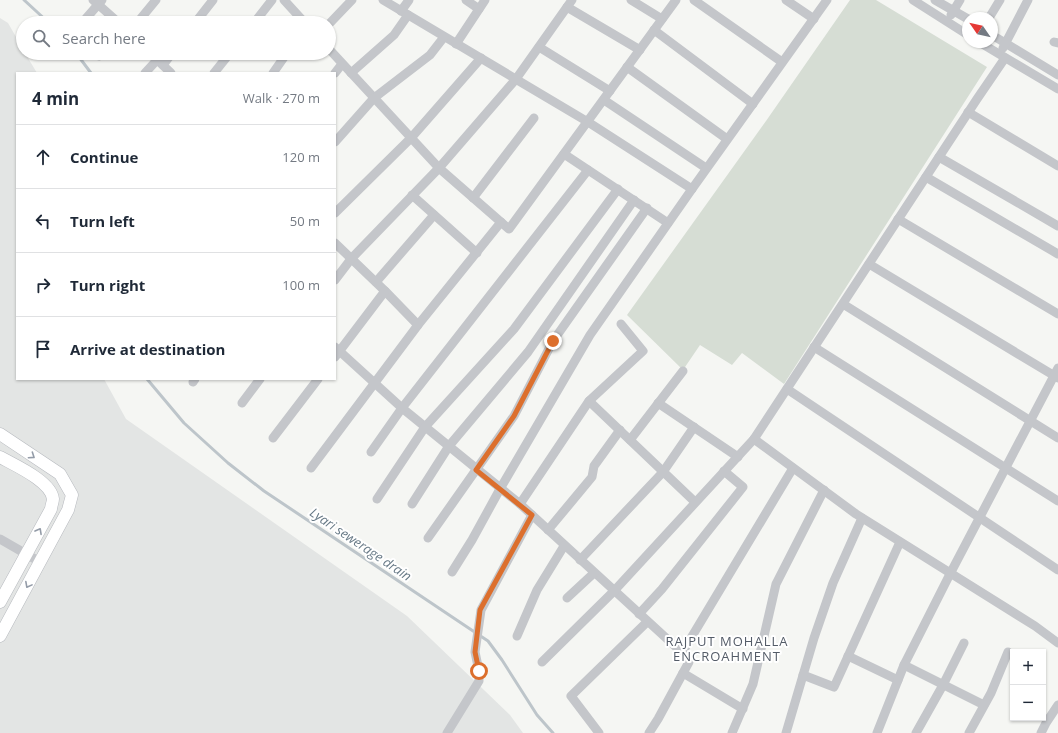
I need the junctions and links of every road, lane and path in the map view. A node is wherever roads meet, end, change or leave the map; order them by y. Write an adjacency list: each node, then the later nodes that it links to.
1 (156, 0): 29 (street)
2 (213, 0): 30 (street)
3 (272, 0): 31 (street)
4 (285, 0): 32 (street)
5 (352, 0): 33 (street)
6 (383, 0): 25 (street)
7 (409, 0): 25 (street)
8 (466, 0): 22 (street)
9 (485, 0): 22 (street)
10 (631, 0): 34 (street)
11 (676, 0): 34 (street)
12 (694, 0): 53 (street)
13 (786, 0): 35 (street)
14 (827, 0): 35 (street)
15 (913, 0): 36 (street)
16 (935, 0): 23 (street)
17 (960, 0): 23 (street)
18 (1000, 0): 24 (street)
19 (1028, 0): 41 (street)
20 (98, 1): 27 (street); 28 (street)
21 (569, 3): 43 (street); 45 (street)
22 (479, 9): 42 (street)
23 (954, 10): 26 (street); 36 (street)
24 (993, 12)
25 (405, 13): 39 (street); 61 (street)
26 (962, 15)
27 (87, 16)
28 (112, 16)
29 (143, 16)
30 (200, 16)
31 (259, 16)
32 (299, 16)
33 (336, 17)
34 (662, 19): 37 (street)
35 (814, 19): 53 (street)
36 (948, 22): 38 (street)
37 (654, 30): 45 (street); 68 (street)
38 (962, 31)
39 (444, 36): 42 (street); 66 (street)
40 (998, 38): 41 (street)
41 (1006, 43): 47 (street); 62 (street)
42 (456, 44): 48 (street)
43 (539, 47): 63 (street); 65 (street)
44 (988, 48): 47 (street)
45 (640, 50): 55 (street)
46 (336, 57): 54 (street)
47 (1002, 57): 64 (street); 69 (street)
48 (482, 58): 63 (street); 72 (street)
49 (156, 60): 56 (street)
50 (158, 60): 57 (street)
51 (224, 60): 58 (street)
52 (282, 60): 59 (street)
53 (782, 62): 68 (street)
54 (342, 64): 60 (street); 61 (street)
55 (627, 67): 65 (street); 73 (street)
56 (146, 72)
57 (170, 72)
58 (215, 72)
59 (273, 72)
60 (335, 72)
61 (351, 73): 66 (street)
62 (1058, 75)
63 (516, 79): 71 (street); 78 (street)
64 (1058, 89)
65 (610, 91): 67 (street)
66 (374, 98): 72 (street); 74 (street)
67 (604, 100): 71 (street); 79 (street)
68 (753, 104): 73 (street)
69 (968, 112): 76 (street); 77 (street)
70 (534, 118): 85 (street)
71 (588, 122): 75 (street); 83 (street)
72 (411, 138): 78 (street); 88 (street)
73 (727, 139): 79 (street)
74 (336, 141)
75 (564, 154): 80 (street); 91 (street)
76 (939, 157): 81 (street); 93 (street)
77 (1058, 166)
78 (439, 168): 84 (street); 85 (street)
79 (706, 168): 83 (street)
80 (588, 170): 82 (street); 117 (street)
81 (926, 177): 90 (street); 96 (street)
82 (618, 189): 86 (street); 119 (street)
83 (692, 189): 92 (street)
84 (412, 195): 89 (street); 97 (street)
85 (473, 198): 91 (street)
86 (634, 200): 87 (street); 127 (street)
87 (647, 208): 92 (street); 134 (street)
88 (336, 212)
89 (434, 215): 95 (street); 100 (street)
90 (898, 219): 98 (street); 103 (street)
91 (501, 222): 95 (street)
92 (668, 223): 137 (street)
93 (1058, 226)
94 (336, 244): 97 (street)
95 (477, 253): 105 (street)
96 (1058, 254)
97 (351, 258): 99 (street); 100 (street)
98 (869, 264): 102 (street); 109 (street)
99 (336, 279)
100 (376, 282): 101 (street)
101 (385, 291): 105 (street); 107 (street)
102 (843, 304): 106 (street); 118 (street)
103 (1058, 314)
104 (621, 324): 114 (street)
105 (418, 325): 112 (street)
106 (814, 347): 113 (street); 133 (street)
107 (337, 351): 112 (street)
108 (683, 371): 116 (street)
109 (1057, 374): 118 (street)
110 (259, 380): 115 (street)
111 (317, 380): 123 (street)
112 (374, 384): 117 (street); 131 (street)
113 (786, 389): 125 (street); 146 (street)
114 (588, 401): 121 (street); 143 (street)
115 (242, 403)
116 (658, 403): 120 (street); 126 (street)
117 (402, 408): 119 (street); 128 (street)
118 (1030, 421): 124 (street); 133 (street)
119 (425, 427): 127 (street); 139 (street)
120 (694, 427): 129 (street); 136 (street)
121 (620, 430): 126 (street); 147 (street)
122 (0, 434): 154 (street, one-way to 154)
123 (273, 438)
124 (1058, 438)
125 (754, 439): 129 (street); 132 (street)
126 (630, 440): 136 (street)
127 (449, 446): 134 (street); 142 (street)
128 (371, 452)
129 (738, 456): 135 (street)
130 (0, 457): 152 (street, one-way to 130)
131 (311, 468)
132 (793, 468): 138 (street); 169 (street)
133 (1005, 468): 140 (street); 146 (street)
134 (476, 470): 137 (street); 148 (street)
135 (724, 471): 141 (street); 162 (street)
136 (663, 472): 141 (street); 153 (street)
137 (500, 489): 143 (street); 156 (street)
138 (824, 490): 145 (street); 179 (street)
139 (377, 499)
140 (1058, 501)
141 (695, 502): 159 (street)
142 (412, 504)
143 (520, 504): 144 (street)
144 (532, 515): 147 (street); 180 (street)
145 (862, 518): 150 (street); 174 (street)
146 (979, 519): 155 (street); 158 (street)
147 (548, 530): 151 (street)
148 (428, 538)
149 (0, 539): 152 (street)
150 (900, 542): 158 (street); 170 (street)
151 (564, 546): 153 (street); 165 (street)
152 (26, 554): 154 (street); 161 (street)
153 (580, 560): 157 (street)
154 (40, 562): 164 (street, one-way to 164)
155 (1058, 570)
156 (452, 572)
157 (594, 573): 159 (street); 160 (street)
158 (950, 574): 167 (street); 172 (street)
159 (614, 591): 162 (street); 171 (street)
160 (567, 598)
161 (0, 602)
162 (639, 614): 163 (street)
163 (647, 622): 169 (street); 181 (street)
164 (0, 636)
165 (517, 636)
166 (964, 643): 176 (street)
167 (1058, 643)
168 (1008, 652): 177 (street)
169 (682, 653): 173 (street)
170 (848, 656): 174 (street); 175 (street)
171 (542, 662)
172 (904, 665): 175 (street); 176 (street)
173 (683, 673): 179 (street); 182 (street)
174 (803, 675): 184 (street)
175 (898, 680): 185 (street)
176 (943, 685): 177 (street); 186 (street)
177 (984, 705): 187 (street)
178 (1058, 705): 188 (street)
179 (743, 708): 183 (street)
180 (447, 733)
181 (599, 733)
182 (649, 733)
183 (732, 733)
184 (786, 733)
185 (877, 733)
186 (916, 733)
187 (969, 733)
188 (1041, 733)

